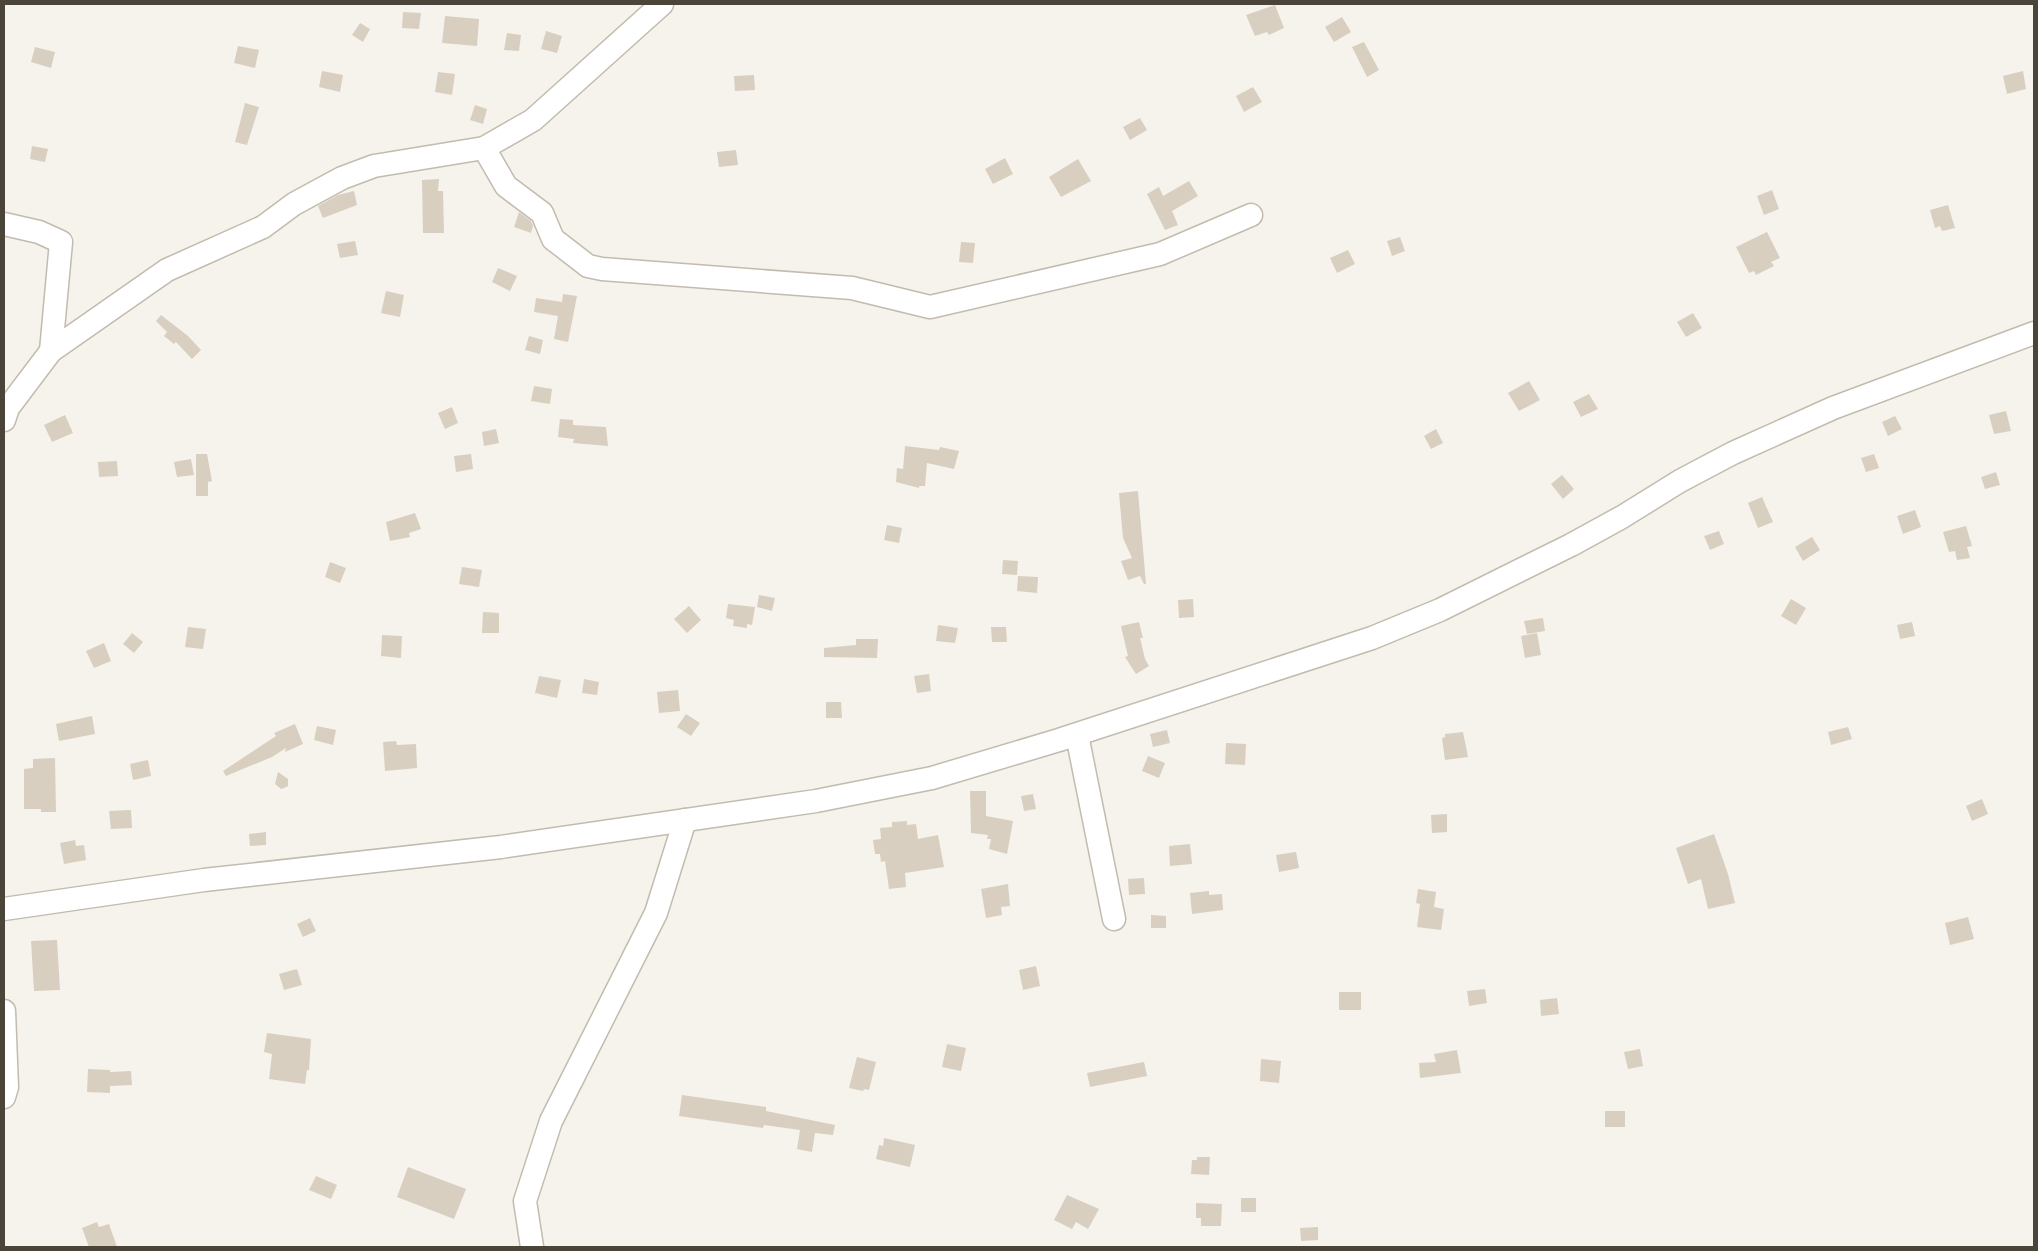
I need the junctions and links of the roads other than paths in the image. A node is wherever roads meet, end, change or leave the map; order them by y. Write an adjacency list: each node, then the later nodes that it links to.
1 (662, 4): 2 (street)
2 (484, 148): 3 (street); 6 (street)
3 (1250, 216)
4 (4, 224): 6 (street)
5 (2034, 332): 8 (street)
6 (51, 351): 7 (street)
7 (4, 420)
8 (1077, 735): 9 (street); 11 (street)
9 (685, 820): 10 (street); 14 (street)
10 (4, 909)
11 (1114, 919)
12 (4, 1011): 13 (street)
13 (4, 1097)
14 (532, 1247)

